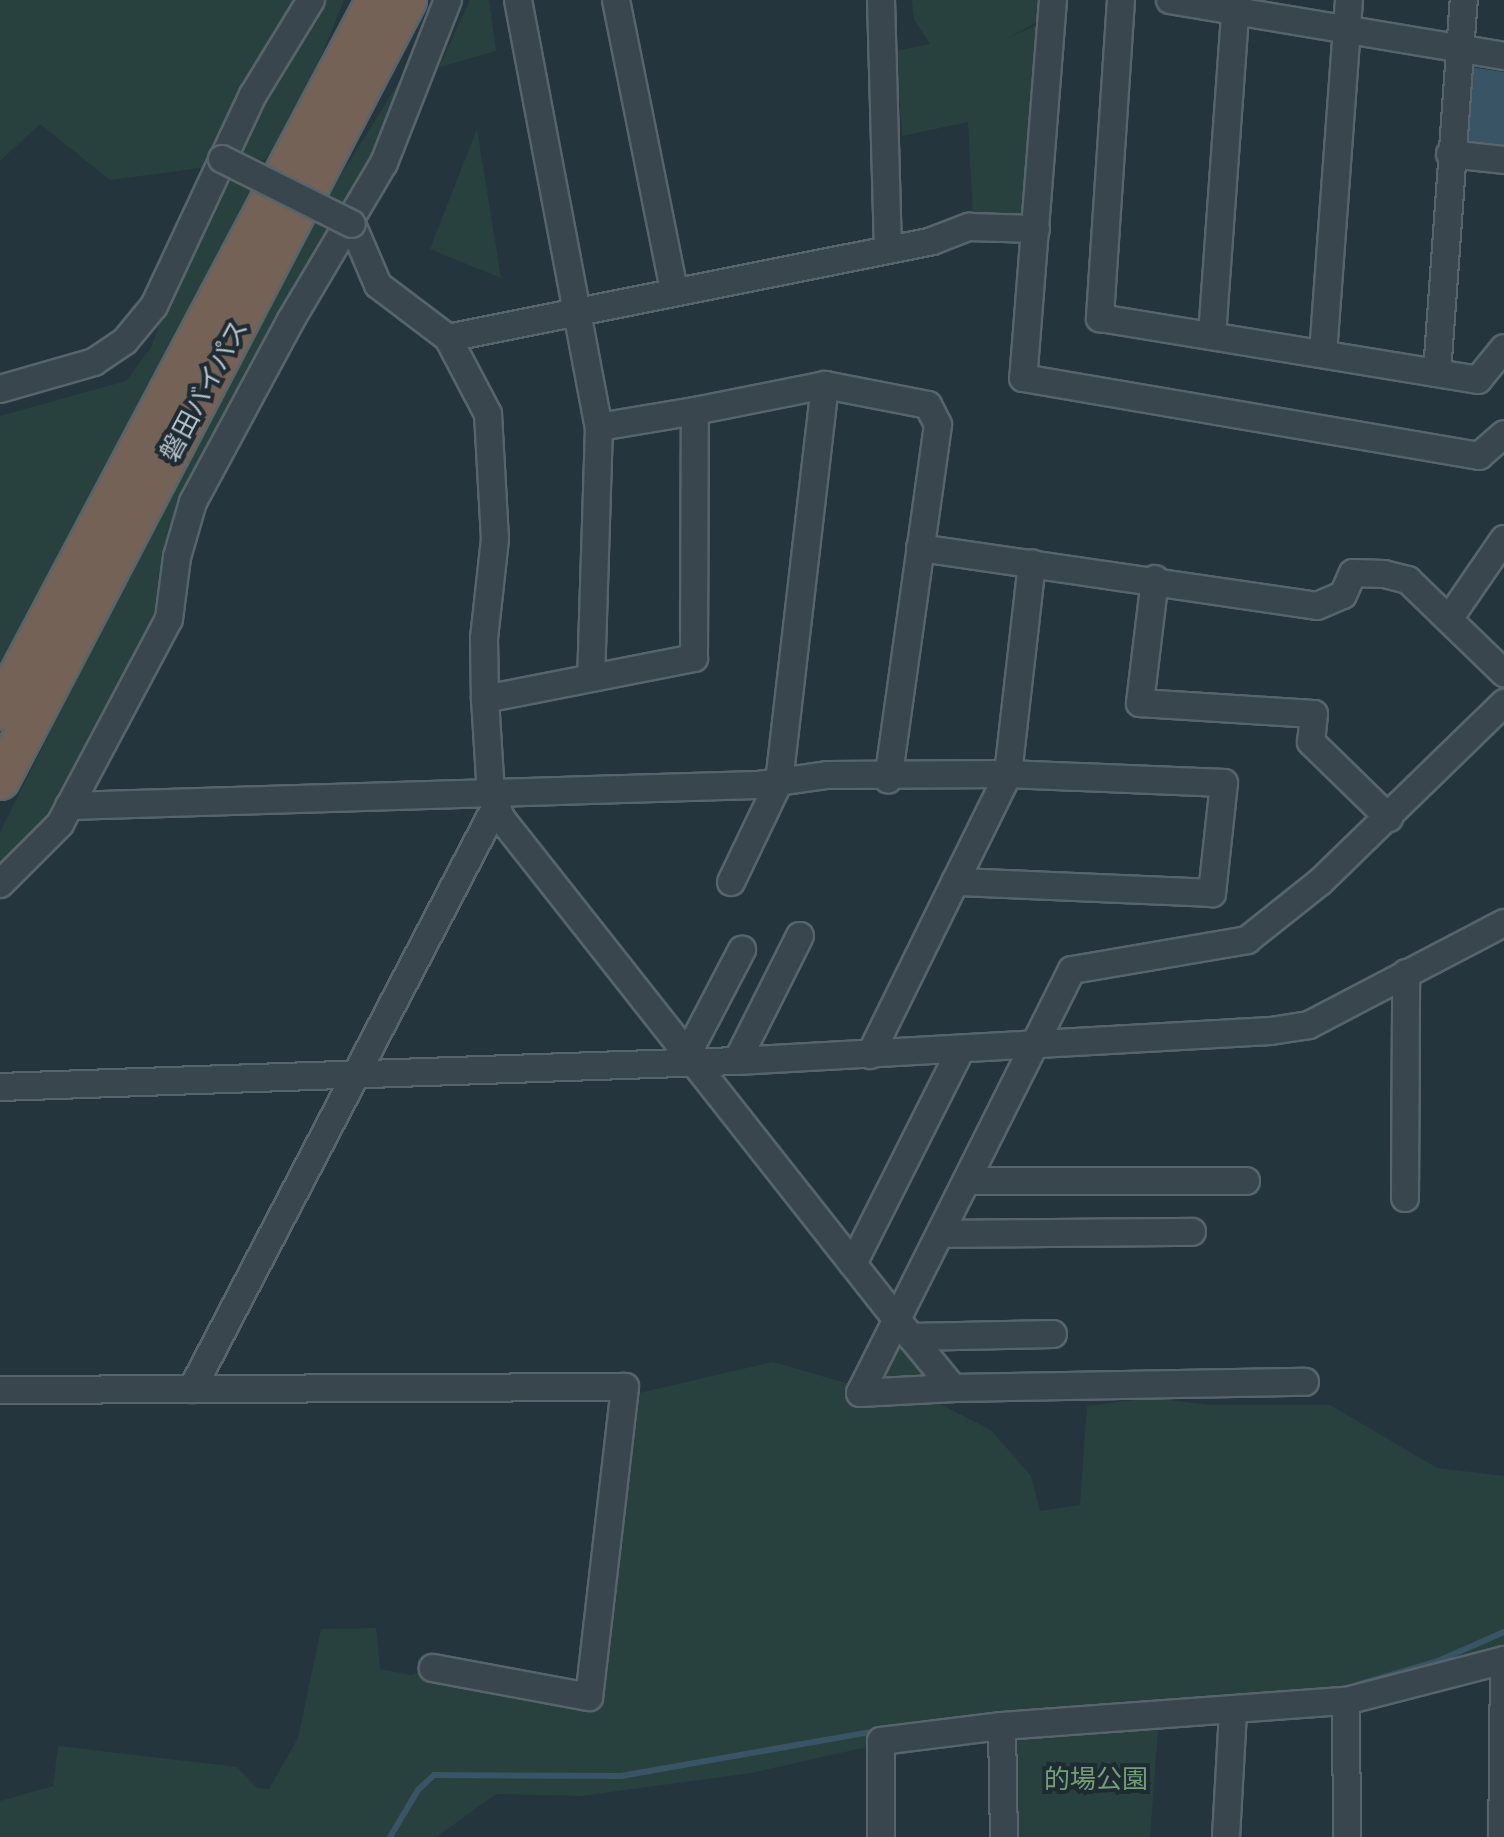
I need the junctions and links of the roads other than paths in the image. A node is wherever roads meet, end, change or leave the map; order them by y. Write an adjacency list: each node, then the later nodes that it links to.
1 (311, 0): 21 (street)
2 (364, 0): 19 (highway)
3 (376, 0): 19 (highway, 磐田バイパス)
4 (407, 0): 19 (highway, 磐田バイパス)
5 (415, 0): 19 (highway)
6 (448, 0): 23 (street)
7 (518, 0): 27 (street)
8 (616, 0): 26 (street)
9 (881, 0): 25 (street)
10 (1053, 0): 24 (street)
11 (1121, 0): 28 (street)
12 (1170, 0): 15 (street)
13 (1349, 0): 16 (street)
14 (1464, 0): 17 (street)
15 (1236, 5): 16 (street); 28 (street)
16 (1346, 27): 17 (street); 31 (street)
17 (1460, 48): 18 (street); 20 (street)
18 (1504, 56)
19 (339, 102): 47 (highway, 磐田バイパス); 50 (highway, 磐田バイパス)
20 (1450, 154): 22 (street); 32 (street)
21 (222, 159): 23 (street, bridge); 34 (street)
22 (1504, 160)
23 (352, 224): 29 (street); 53 (street)
24 (1036, 229): 25 (street); 37 (street)
25 (888, 249): 26 (street)
26 (674, 291): 27 (street)
27 (575, 311): 29 (street); 36 (street)
28 (1212, 336): 31 (street)
29 (448, 338): 45 (street)
30 (1504, 348): 32 (street)
31 (1323, 354): 32 (street)
32 (1437, 373)
33 (825, 385): 35 (street); 39 (street); 51 (street)
34 (0, 389)
35 (695, 411): 36 (street); 44 (street)
36 (599, 427): 44 (street)
37 (1503, 433)
38 (1504, 539): 42 (street)
39 (920, 548): 40 (street); 49 (street)
40 (1032, 563): 41 (street); 48 (street)
41 (1155, 579): 42 (street); 54 (street)
42 (1449, 619): 43 (street)
43 (1504, 673)
44 (591, 678): 45 (street)
45 (485, 699): 52 (street)
46 (1504, 703): 54 (street)
47 (0, 710)
48 (1008, 774): 49 (street); 56 (street); 56 (street)
49 (888, 779): 51 (street)
50 (0, 780)
51 (779, 782): 52 (street); 55 (street)
52 (493, 800): 53 (street); 65 (street); 67 (street)
53 (69, 806): 57 (street)
54 (1389, 818): 62 (street)
55 (731, 882)
56 (955, 882): 64 (street)
57 (0, 884)
58 (1504, 923): 61 (street)
59 (800, 936): 66 (street)
60 (742, 950): 65 (street)
61 (1406, 973): 62 (street); 71 (street)
62 (1034, 1047): 63 (street); 69 (street)
63 (960, 1051): 64 (street); 74 (street)
64 (870, 1055): 66 (street)
65 (690, 1059): 66 (street); 67 (street); 74 (street)
66 (737, 1061)
67 (356, 1075): 68 (street); 79 (street)
68 (0, 1087)
69 (967, 1181): 70 (street); 73 (street)
70 (1246, 1181)
71 (1405, 1198)
72 (1192, 1232): 73 (street)
73 (941, 1234): 75 (street)
74 (853, 1264): 75 (street)
75 (904, 1329): 76 (street); 78 (street); 78 (street)
76 (1053, 1334)
77 (1305, 1382): 78 (street)
78 (953, 1388)
79 (192, 1389): 80 (street); 82 (street)
80 (0, 1390)
81 (1504, 1660): 83 (street); 90 (street)
82 (433, 1668)
83 (1346, 1701): 84 (street); 89 (street)
84 (1233, 1710): 85 (street); 88 (street)
85 (1002, 1726): 86 (street); 87 (street)
86 (881, 1837)
87 (1004, 1837)
88 (1226, 1837)
89 (1347, 1837)
90 (1502, 1837)

